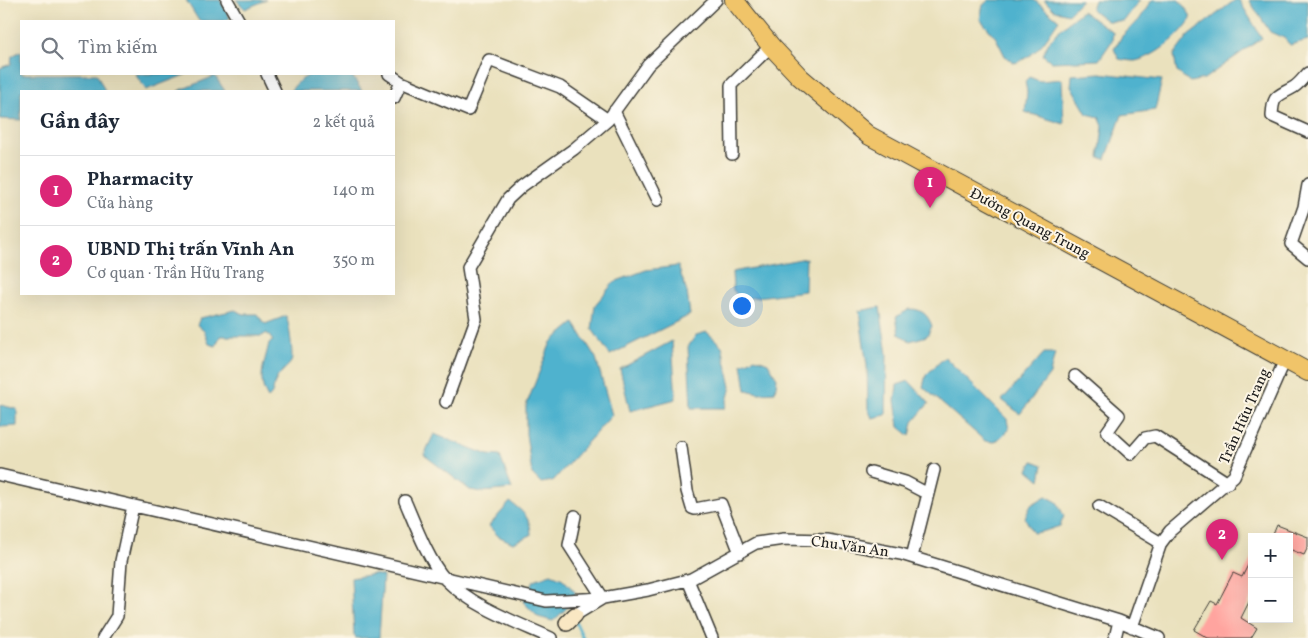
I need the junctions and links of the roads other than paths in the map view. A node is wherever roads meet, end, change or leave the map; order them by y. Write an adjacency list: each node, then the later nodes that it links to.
1 (227, 0): 4 (street)
2 (716, 0): 12 (street)
3 (734, 0): 5 (main road, Đường Quang Trung)
4 (238, 20)
5 (771, 46): 14 (street); 18 (main road, Đường Quang Trung)
6 (1308, 72): 13 (street)
7 (268, 75): 10 (street)
8 (390, 75): 9 (street)
9 (401, 82): 11 (street); 12 (street)
10 (275, 90)
11 (395, 96)
12 (611, 115): 16 (street); 21 (street)
13 (1308, 132)
14 (732, 154)
15 (1308, 185): 17 (street)
16 (658, 200)
17 (1308, 258)
18 (1285, 360): 19 (main road, Đường Quang Trung); 26 (street, Trần Hữu Trang)
19 (1308, 372)
20 (1075, 376): 26 (street)
21 (446, 402)
22 (682, 447): 33 (street)
23 (934, 470): 27 (street)
24 (871, 472): 27 (street)
25 (0, 475): 29 (street)
26 (1228, 483): 32 (street, Trần Hữu Trang)
27 (928, 494): 34 (street)
28 (405, 500): 35 (street)
29 (133, 506): 35 (street); 40 (street)
30 (1099, 506): 32 (street)
31 (575, 516): 37 (street)
32 (1161, 543): 39 (street, Trần Hữu Trang)
33 (740, 553): 34 (street, Chu Văn An); 36 (street, Chu Văn An)
34 (912, 557): 38 (street, Chu Văn An)
35 (444, 578): 37 (street); 41 (street)
36 (688, 580): 37 (street, Chu Văn An); 42 (street)
37 (603, 598): 41 (street, Chu Văn An)
38 (1119, 622): 39 (street, Chu Văn An); 43 (street)
39 (1132, 627): 44 (street, Chu Văn An)
40 (103, 638)
41 (552, 638)
42 (712, 638)
43 (1114, 638)
44 (1159, 638)

